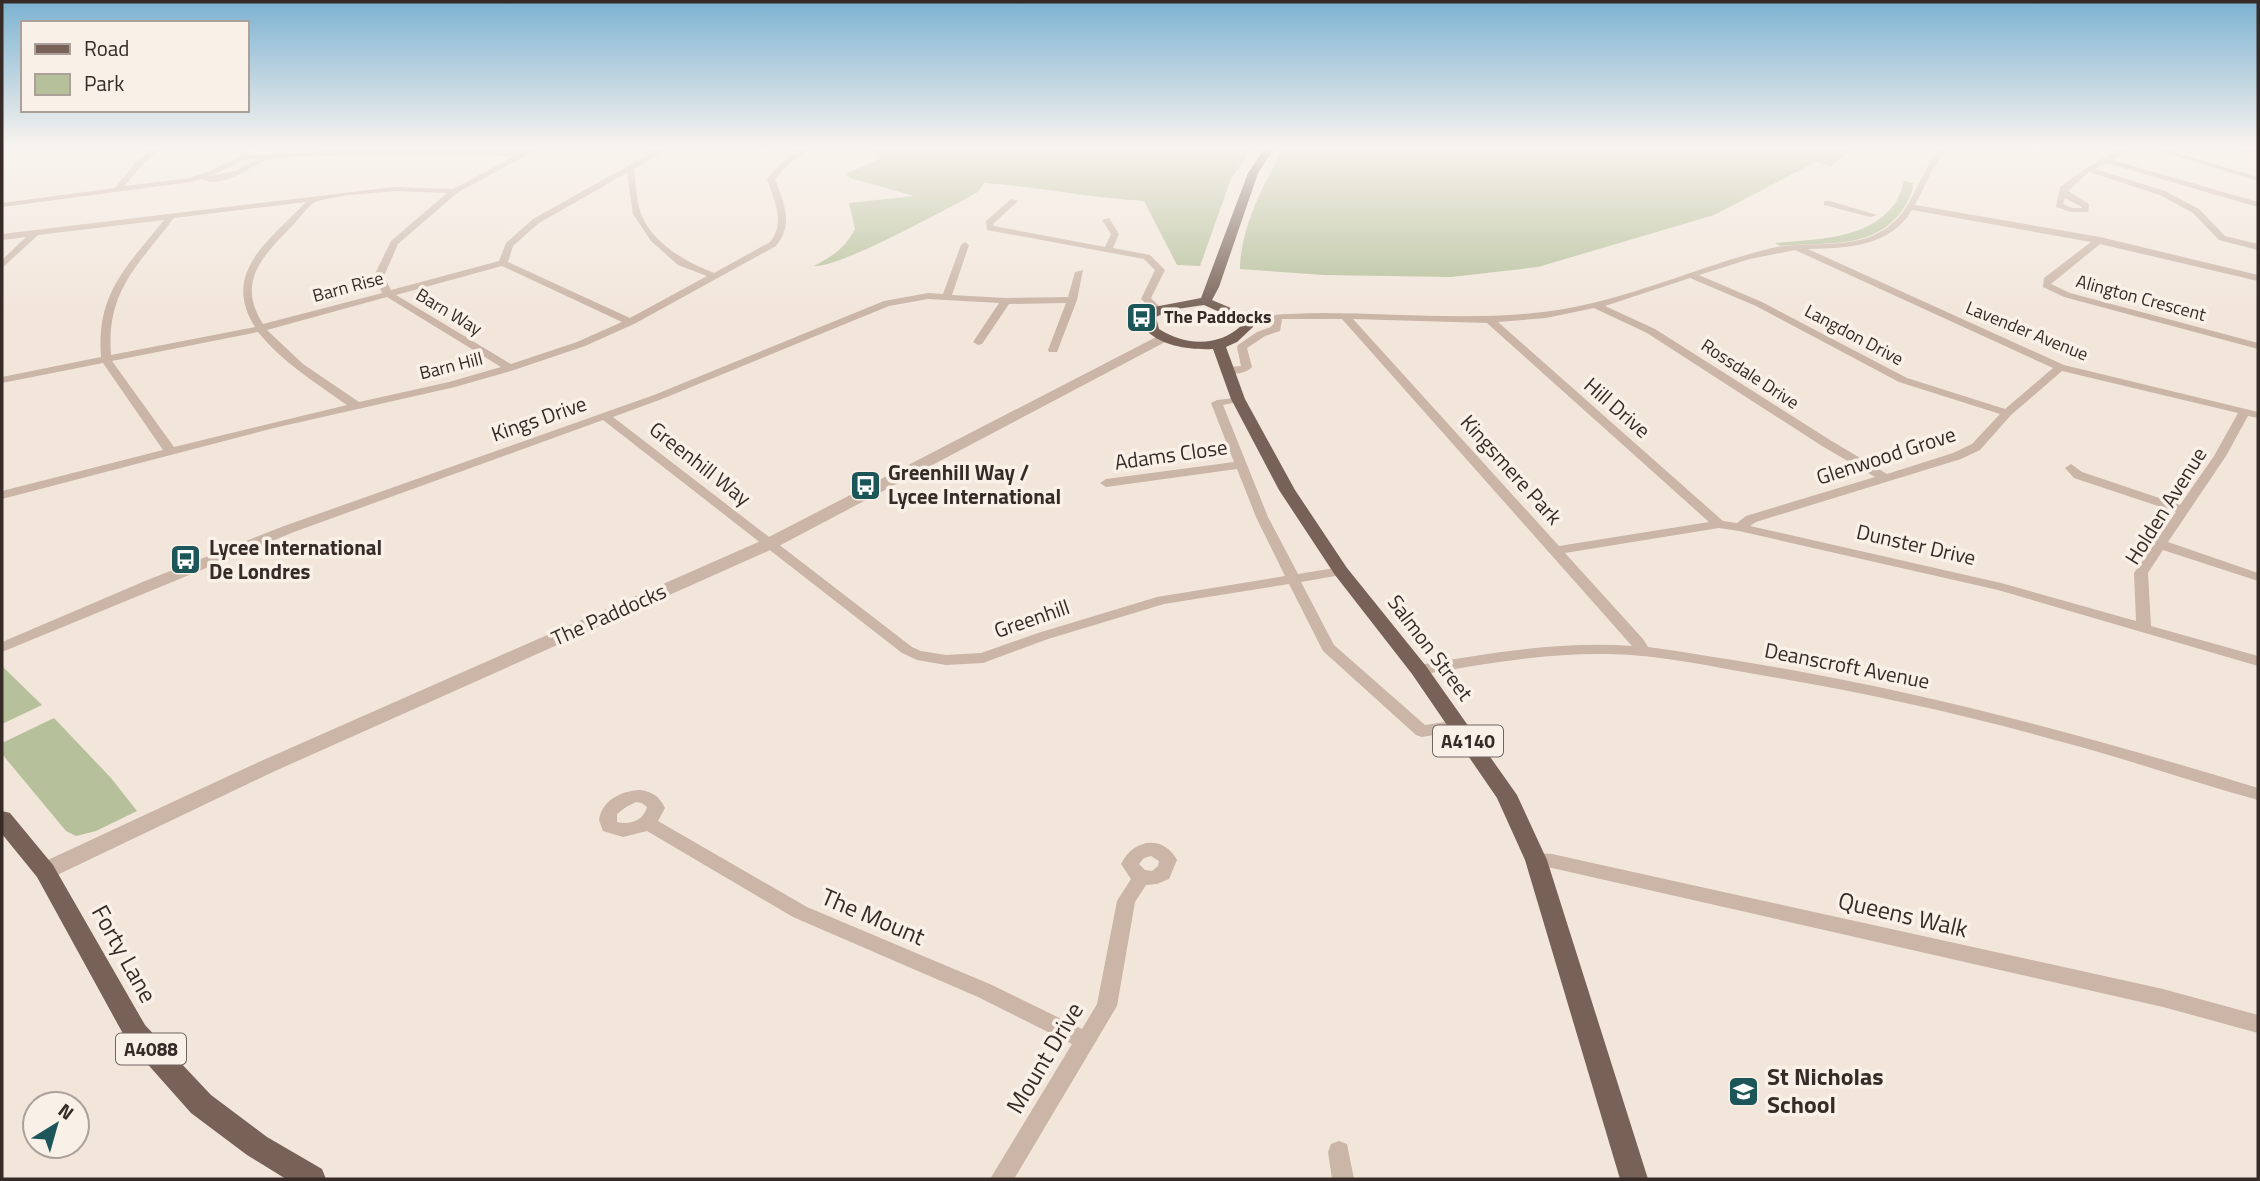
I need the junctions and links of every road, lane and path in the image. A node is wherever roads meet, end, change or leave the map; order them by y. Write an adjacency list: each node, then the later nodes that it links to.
1 (282, 203): 14 (street)
2 (309, 203): 41 (street)
3 (440, 203): 29 (street, Barn Way)
4 (567, 203): 23 (street)
5 (635, 203): 27 (street)
6 (779, 203): 27 (street, Barn Hill)
7 (1012, 203): 22 (street)
8 (1242, 203): 33 (main road)
9 (1827, 203): 13 (street)
10 (1911, 203): 12 (street)
11 (2182, 203): 21 (street)
12 (1909, 207): 18 (street); 20 (street)
13 (1873, 215)
14 (170, 218): 16 (street); 47 (street)
15 (1106, 220): 22 (street)
16 (35, 233): 17 (street); 24 (street)
17 (2, 237)
18 (2100, 240): 28 (street); 45 (street, Alington Crescent)
19 (965, 245): 30 (street)
20 (1795, 247): 26 (street); 48 (street, Lavender Avenue)
21 (2258, 247)
22 (1108, 249): 35 (street)
23 (503, 263): 29 (street, Barn Rise); 40 (street)
24 (2, 265)
25 (1080, 272): 31 (street)
26 (1690, 275): 34 (street); 54 (street, Langdon Drive)
27 (714, 276): 40 (street, Barn Hill)
28 (2258, 278)
29 (388, 294): 41 (street, Barn Rise); 49 (street, Barn Way)
30 (947, 296): 32 (street, Kings Drive); 57 (street, Kings Drive)
31 (1072, 300): 32 (street, Kings Drive); 46 (street)
32 (1006, 301): 43 (street)
33 (1205, 301): 35 (main road); 38 (main road)
34 (1595, 304): 39 (street); 61 (street, Rossdale Drive)
35 (1158, 310): 42 (main road)
36 (1277, 316): 37 (street); 38 (street); 50 (street)
37 (1346, 317): 39 (street); 69 (street, Kingsmere Park)
38 (1248, 320): 44 (main road)
39 (1490, 320): 65 (street, Hill Drive)
40 (630, 322): 49 (street, Barn Hill)
41 (258, 329): 47 (street, Barn Rise); 53 (street)
42 (1162, 338): 44 (main road); 67 (street, The Paddocks)
43 (978, 342)
44 (1218, 344): 50 (main road, Salmon Street / A4140)
45 (2258, 345)
46 (1053, 350)
47 (106, 360): 51 (street, Barn Rise); 58 (street)
48 (2060, 367): 54 (street, Glenwood Grove); 55 (street, Lavender Avenue)
49 (510, 368): 53 (street, Barn Hill)
50 (1228, 370): 52 (main road, Salmon Street / A4140)
51 (2, 380)
52 (1238, 399): 59 (street); 70 (main road, Salmon Street / A4140)
53 (355, 405): 58 (street, Barn Hill)
54 (2007, 412): 61 (street, Glenwood Grove)
55 (2244, 412): 56 (street, Lavender Avenue); 64 (street, Holden Avenue)
56 (2258, 415)
57 (605, 416): 67 (street, Greenhill Way); 74 (street, Kings Drive)
58 (171, 452): 63 (street, Barn Hill)
59 (1240, 465): 62 (street, Adams Close); 72 (street)
60 (2071, 468): 64 (street)
61 (1884, 477): 66 (street, Glenwood Grove)
62 (1106, 483)
63 (2, 495)
64 (2184, 511): 68 (street, Holden Avenue)
65 (1719, 524): 66 (street, Dunster Drive); 69 (street, Dunster Drive)
66 (1739, 527): 73 (street, Dunster Drive)
67 (771, 543): 72 (street, Greenhill); 83 (street, The Paddocks)
68 (2161, 544): 71 (street); 73 (street, Holden Avenue)
69 (1557, 550): 75 (street, Kingsmere Park)
70 (1341, 571): 72 (street, Greenhill); 77 (main road, Salmon Street / A4140)
71 (2258, 577)
72 (1294, 580): 78 (street)
73 (2144, 626): 76 (street, Dunster Drive)
74 (2, 647)
75 (1642, 651): 77 (street, Deanscroft Avenue); 79 (street, Deanscroft Avenue)
76 (2258, 661)
77 (1419, 670): 78 (main road, Salmon Street / A4140)
78 (1458, 726): 82 (main road, Salmon Street / A4140)
79 (2258, 794)
80 (2, 819): 83 (main road, Forty Lane / A4088)
81 (648, 822): 86 (street, The Mount)
82 (1536, 860): 85 (street, Queens Walk); 91 (main road, Salmon Street / A4140)
83 (45, 871): 88 (main road, Forty Lane / A4088)
84 (1141, 878): 86 (street, Mount Drive)
85 (2258, 1024)
86 (1086, 1041): 89 (street, Mount Drive)
87 (1339, 1152): 90 (street)
88 (312, 1179)
89 (1001, 1179)
90 (1343, 1179)
91 (1634, 1179)

